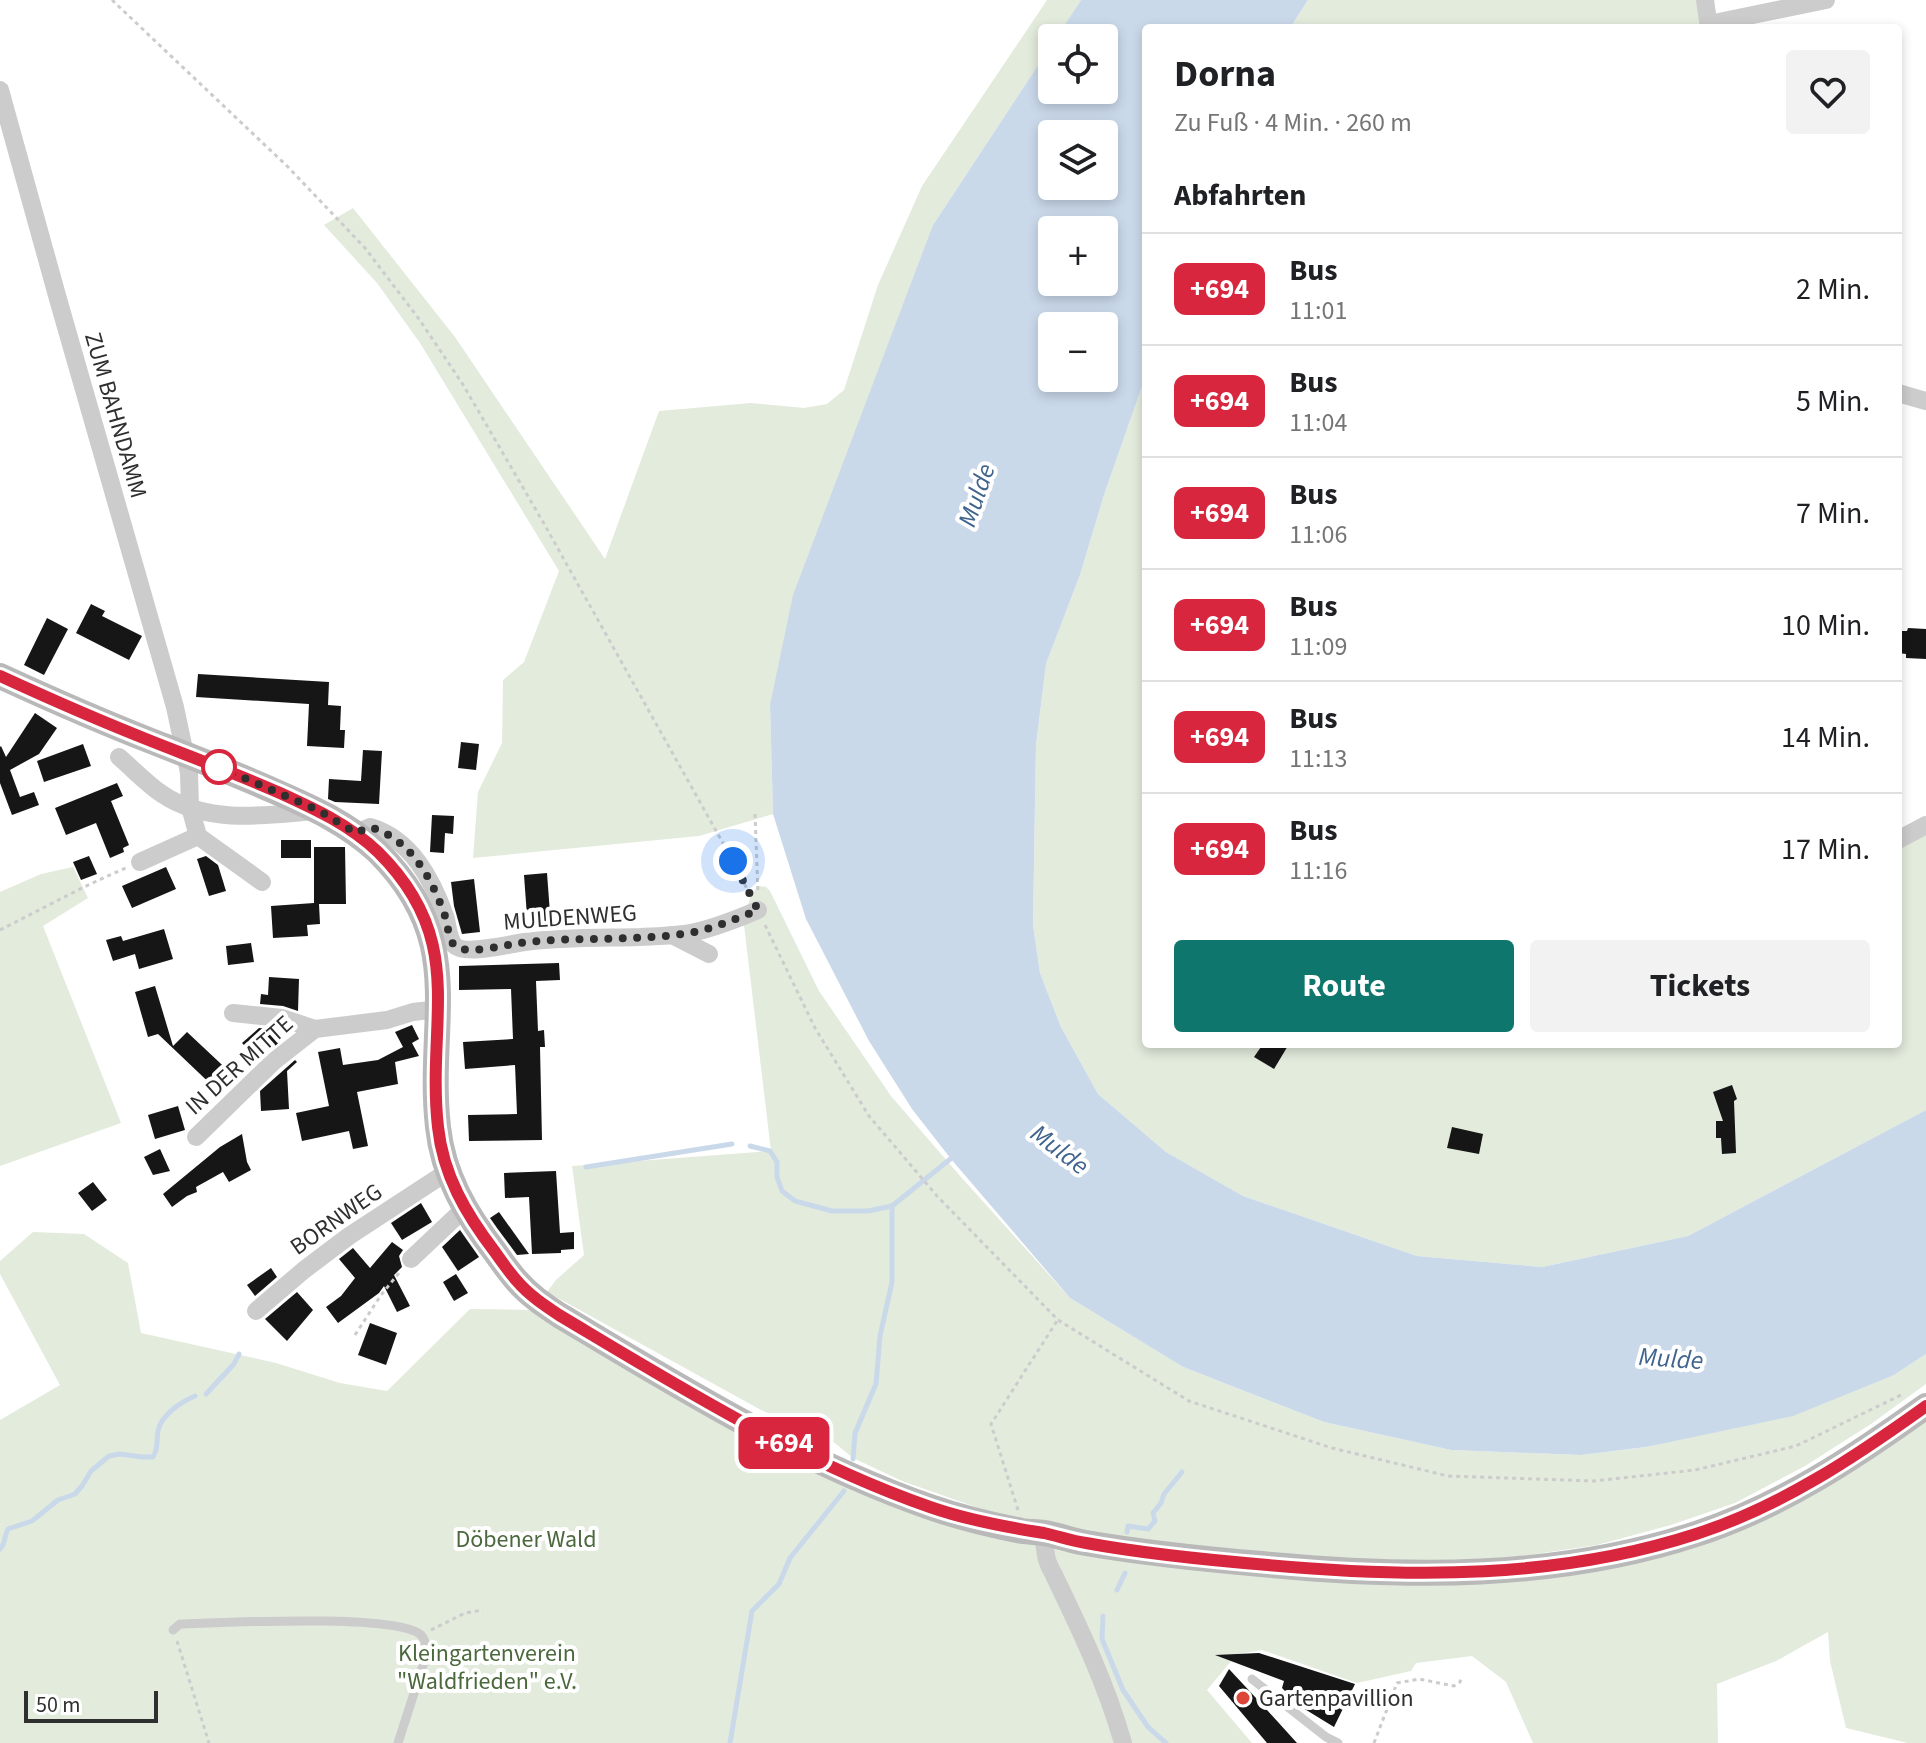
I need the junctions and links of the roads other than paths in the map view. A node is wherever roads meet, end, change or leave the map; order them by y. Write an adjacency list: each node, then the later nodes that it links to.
1 (1705, 0): 3 (street)
2 (1826, 0): 4 (street)
3 (1709, 24)
4 (1718, 24)
5 (0, 90): 9 (street, ZUM BAHNDAMM)
6 (1902, 394): 7 (street)
7 (1926, 401)
8 (0, 676): 9 (main road)
9 (184, 754): 11 (street, ZUM BAHNDAMM); 12 (main road)
10 (119, 757): 11 (street)
11 (190, 807): 12 (street); 15 (street, ZUM BAHNDAMM)
12 (318, 810): 14 (main road)
13 (1926, 825): 16 (street)
14 (356, 833): 20 (street, MULDENWEG); 22 (main road)
15 (198, 836): 17 (street); 18 (street)
16 (1902, 838)
17 (140, 862)
18 (262, 882)
19 (758, 910): 20 (street, MULDENWEG)
20 (672, 935): 21 (street)
21 (709, 954)
22 (439, 1009): 24 (street, IN DER MITTE); 26 (main road)
23 (233, 1013): 24 (street, IN DER MITTE)
24 (315, 1029): 25 (street, IN DER MITTE)
25 (196, 1137)
26 (447, 1172): 27 (main road); 29 (street, BORNWEG)
27 (465, 1208): 28 (street); 31 (main road)
28 (411, 1259)
29 (256, 1311)
30 (1917, 1399): 31 (main road)
31 (1042, 1533): 35 (street)
32 (173, 1630): 34 (lane)
33 (1252, 1679): 36 (lane)
34 (398, 1743)
35 (1123, 1743)
36 (1338, 1743)

